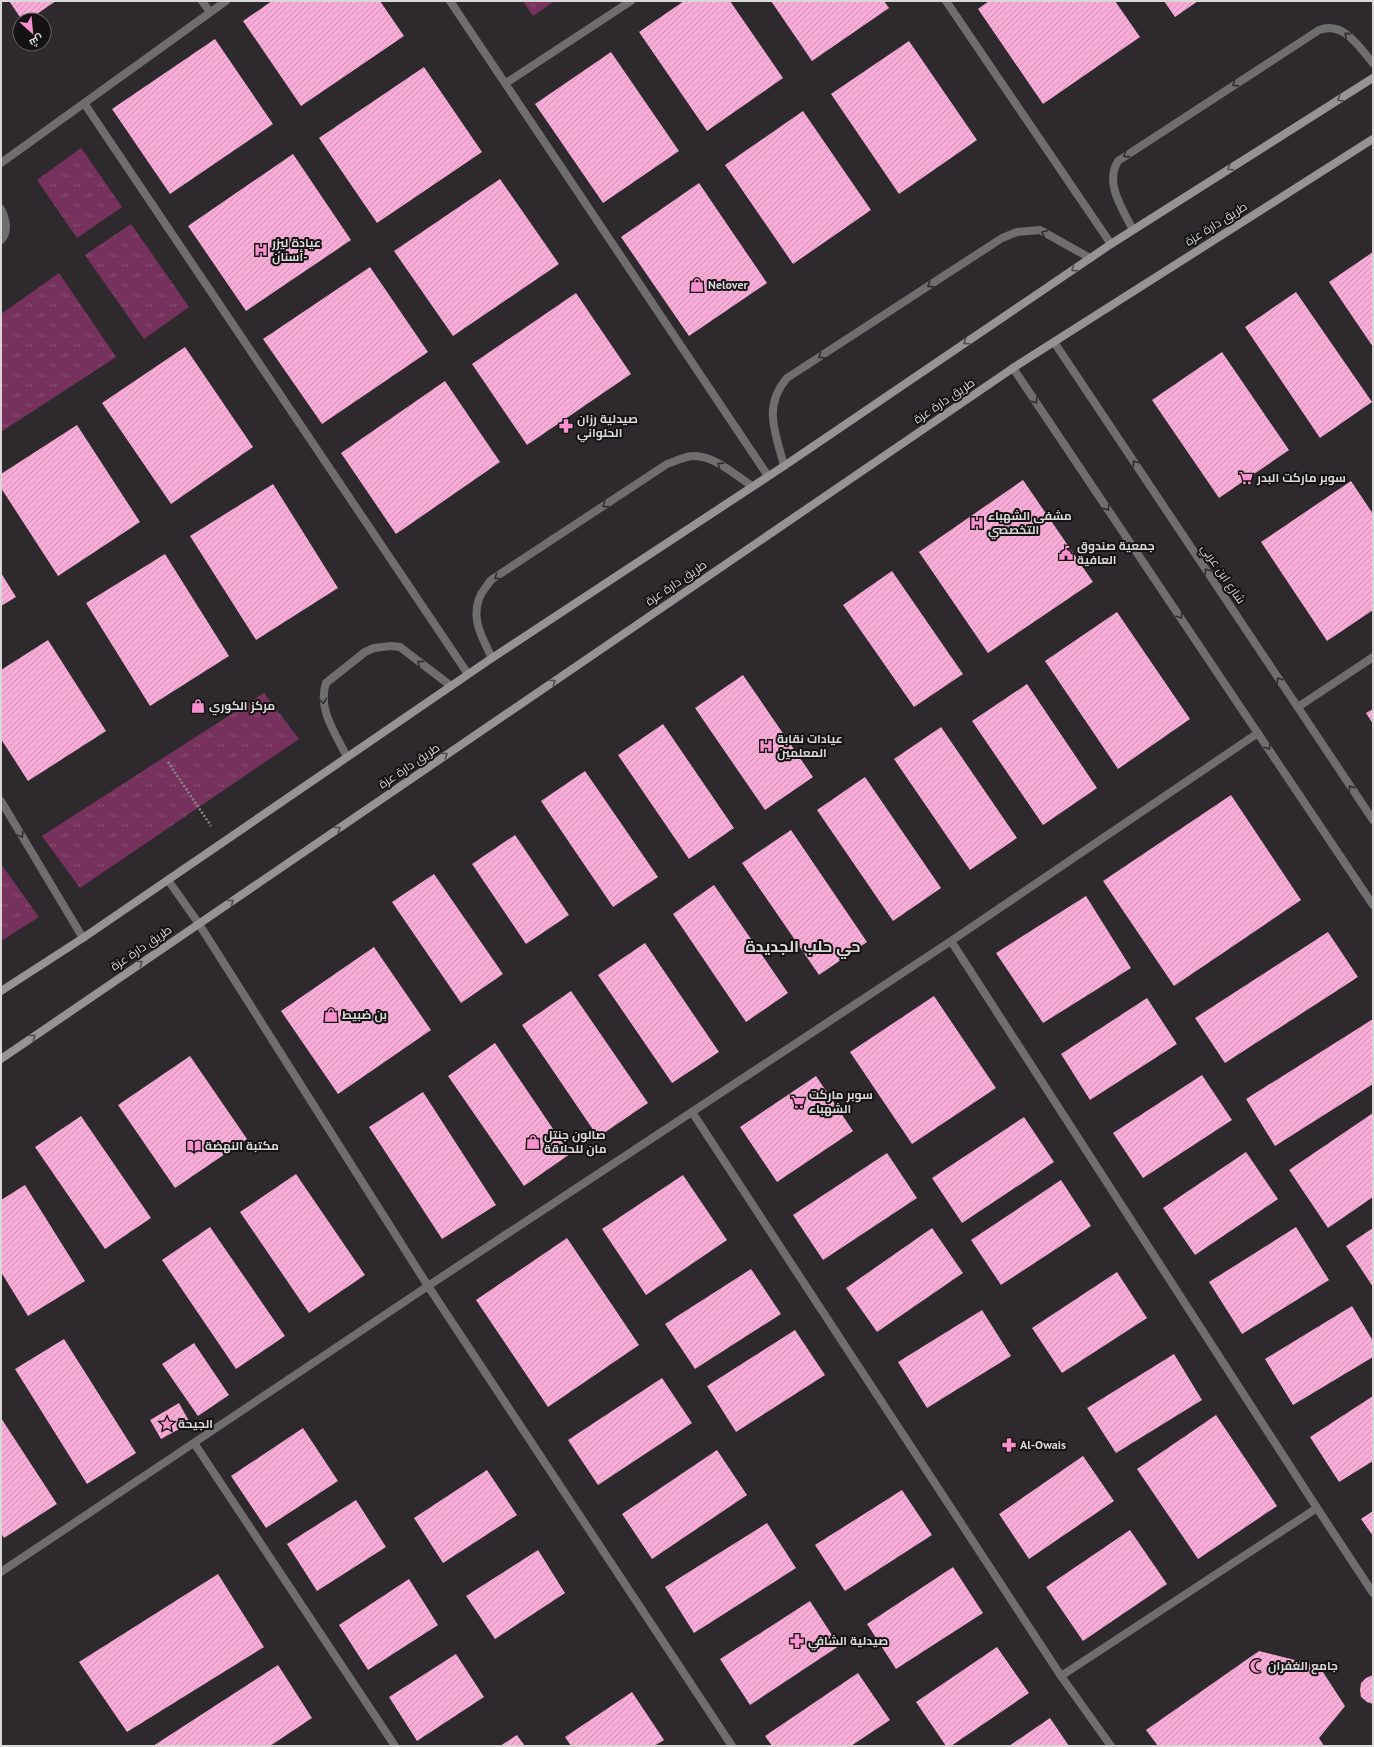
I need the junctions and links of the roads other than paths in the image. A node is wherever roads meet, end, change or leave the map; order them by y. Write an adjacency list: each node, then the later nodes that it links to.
1 (202, 1): 6 (street)
2 (226, 1): 6 (street)
3 (450, 1): 9 (street)
4 (631, 1): 9 (street)
5 (946, 1): 16 (street)
6 (210, 12): 10 (street)
7 (1373, 63): 14 (street, one-way to 14)
8 (1373, 78): 14 (main road, one-way to 14)
9 (506, 83): 21 (street)
10 (84, 103): 12 (street); 25 (street)
11 (1373, 139): 18 (main road, طريق دارة عزة)
12 (1, 163)
13 (1, 209): 15 (street)
14 (1133, 230): 16 (main road)
15 (1, 240)
16 (1110, 244): 17 (main road)
17 (1090, 258): 20 (main road, one-way to 20); 20 (street, one-way to 20)
18 (1054, 342): 19 (main road, طريق دارة عزة); 27 (street, شارع ابن عربي, one-way to 18)
19 (1013, 368): 28 (street, one-way to 28); 34 (main road, طريق دارة عزة, one-way to 19)
20 (784, 466): 21 (main road)
21 (768, 476): 22 (main road)
22 (752, 486): 23 (main road); 23 (street, one-way to 23)
23 (492, 658): 25 (main road)
24 (1373, 658): 27 (street)
25 (468, 674): 26 (main road)
26 (451, 686): 29 (main road); 29 (street, one-way to 29)
27 (1298, 707): 31 (street, شارع ابن عربي, one-way to 27)
28 (1258, 733): 33 (street, one-way to 33); 36 (street)
29 (347, 757): 32 (main road)
30 (1, 801): 35 (street, one-way to 35)
31 (1373, 820)
32 (168, 880): 34 (street); 35 (main road)
33 (1373, 905)
34 (198, 924): 38 (main road, طريق دارة عزة, one-way to 34); 40 (street)
35 (83, 938): 37 (main road)
36 (951, 941): 39 (street); 42 (street)
37 (1, 991)
38 (1, 1059)
39 (692, 1112): 40 (street); 45 (street)
40 (428, 1286): 41 (street); 47 (street)
41 (194, 1443): 43 (street); 46 (street)
42 (1317, 1508): 44 (street); 45 (street)
43 (1, 1572)
44 (1373, 1593)
45 (1061, 1676): 48 (street)
46 (395, 1746)
47 (732, 1746)
48 (1111, 1746)

